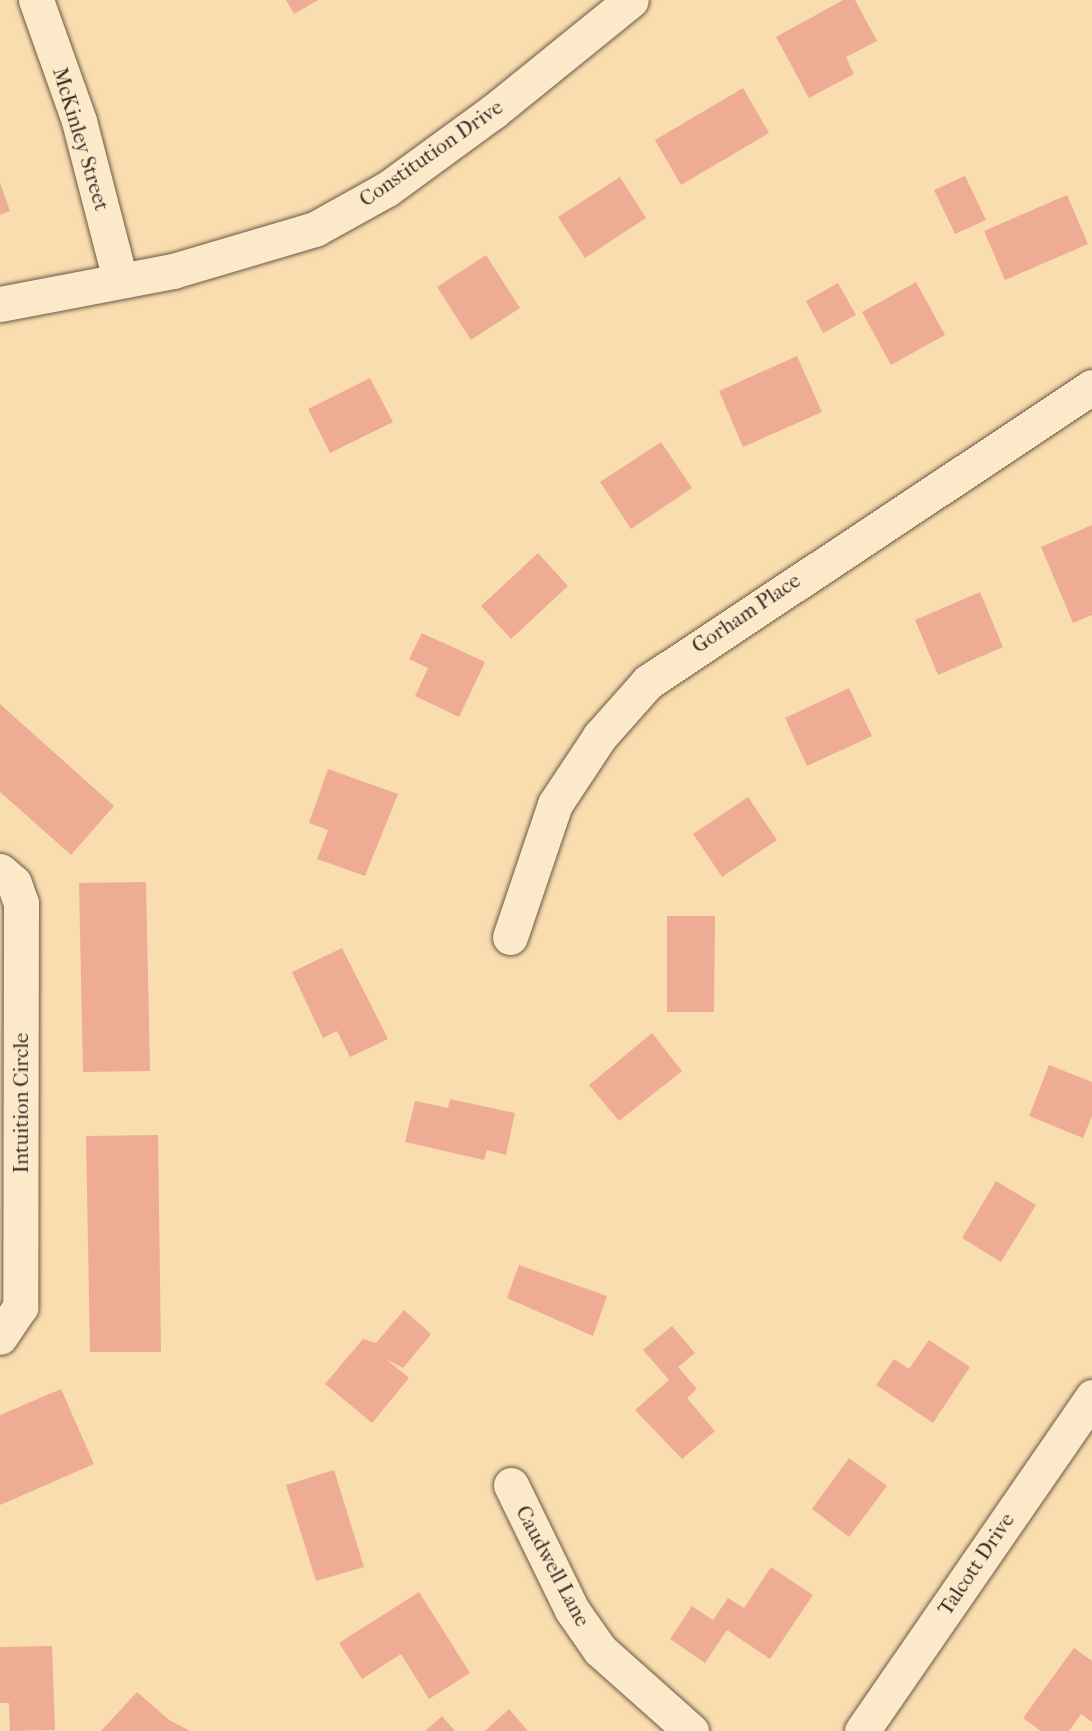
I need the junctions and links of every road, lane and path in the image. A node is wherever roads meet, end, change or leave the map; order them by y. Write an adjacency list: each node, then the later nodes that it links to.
1 (36, 0): 3 (street, McKinley Street)
2 (631, 0): 3 (street, Constitution Drive)
3 (120, 280): 4 (street, Constitution Drive)
4 (0, 304)
5 (1092, 387): 7 (street, Gorham Place)
6 (0, 871): 8 (street, Intuition Circle)
7 (510, 936)
8 (10, 1054): 9 (street, Intuition Circle)
9 (0, 1337)
10 (1092, 1397): 13 (street, Talcott Drive)
11 (511, 1485): 12 (street, Caudwell Lane)
12 (691, 1731)
13 (862, 1731)

